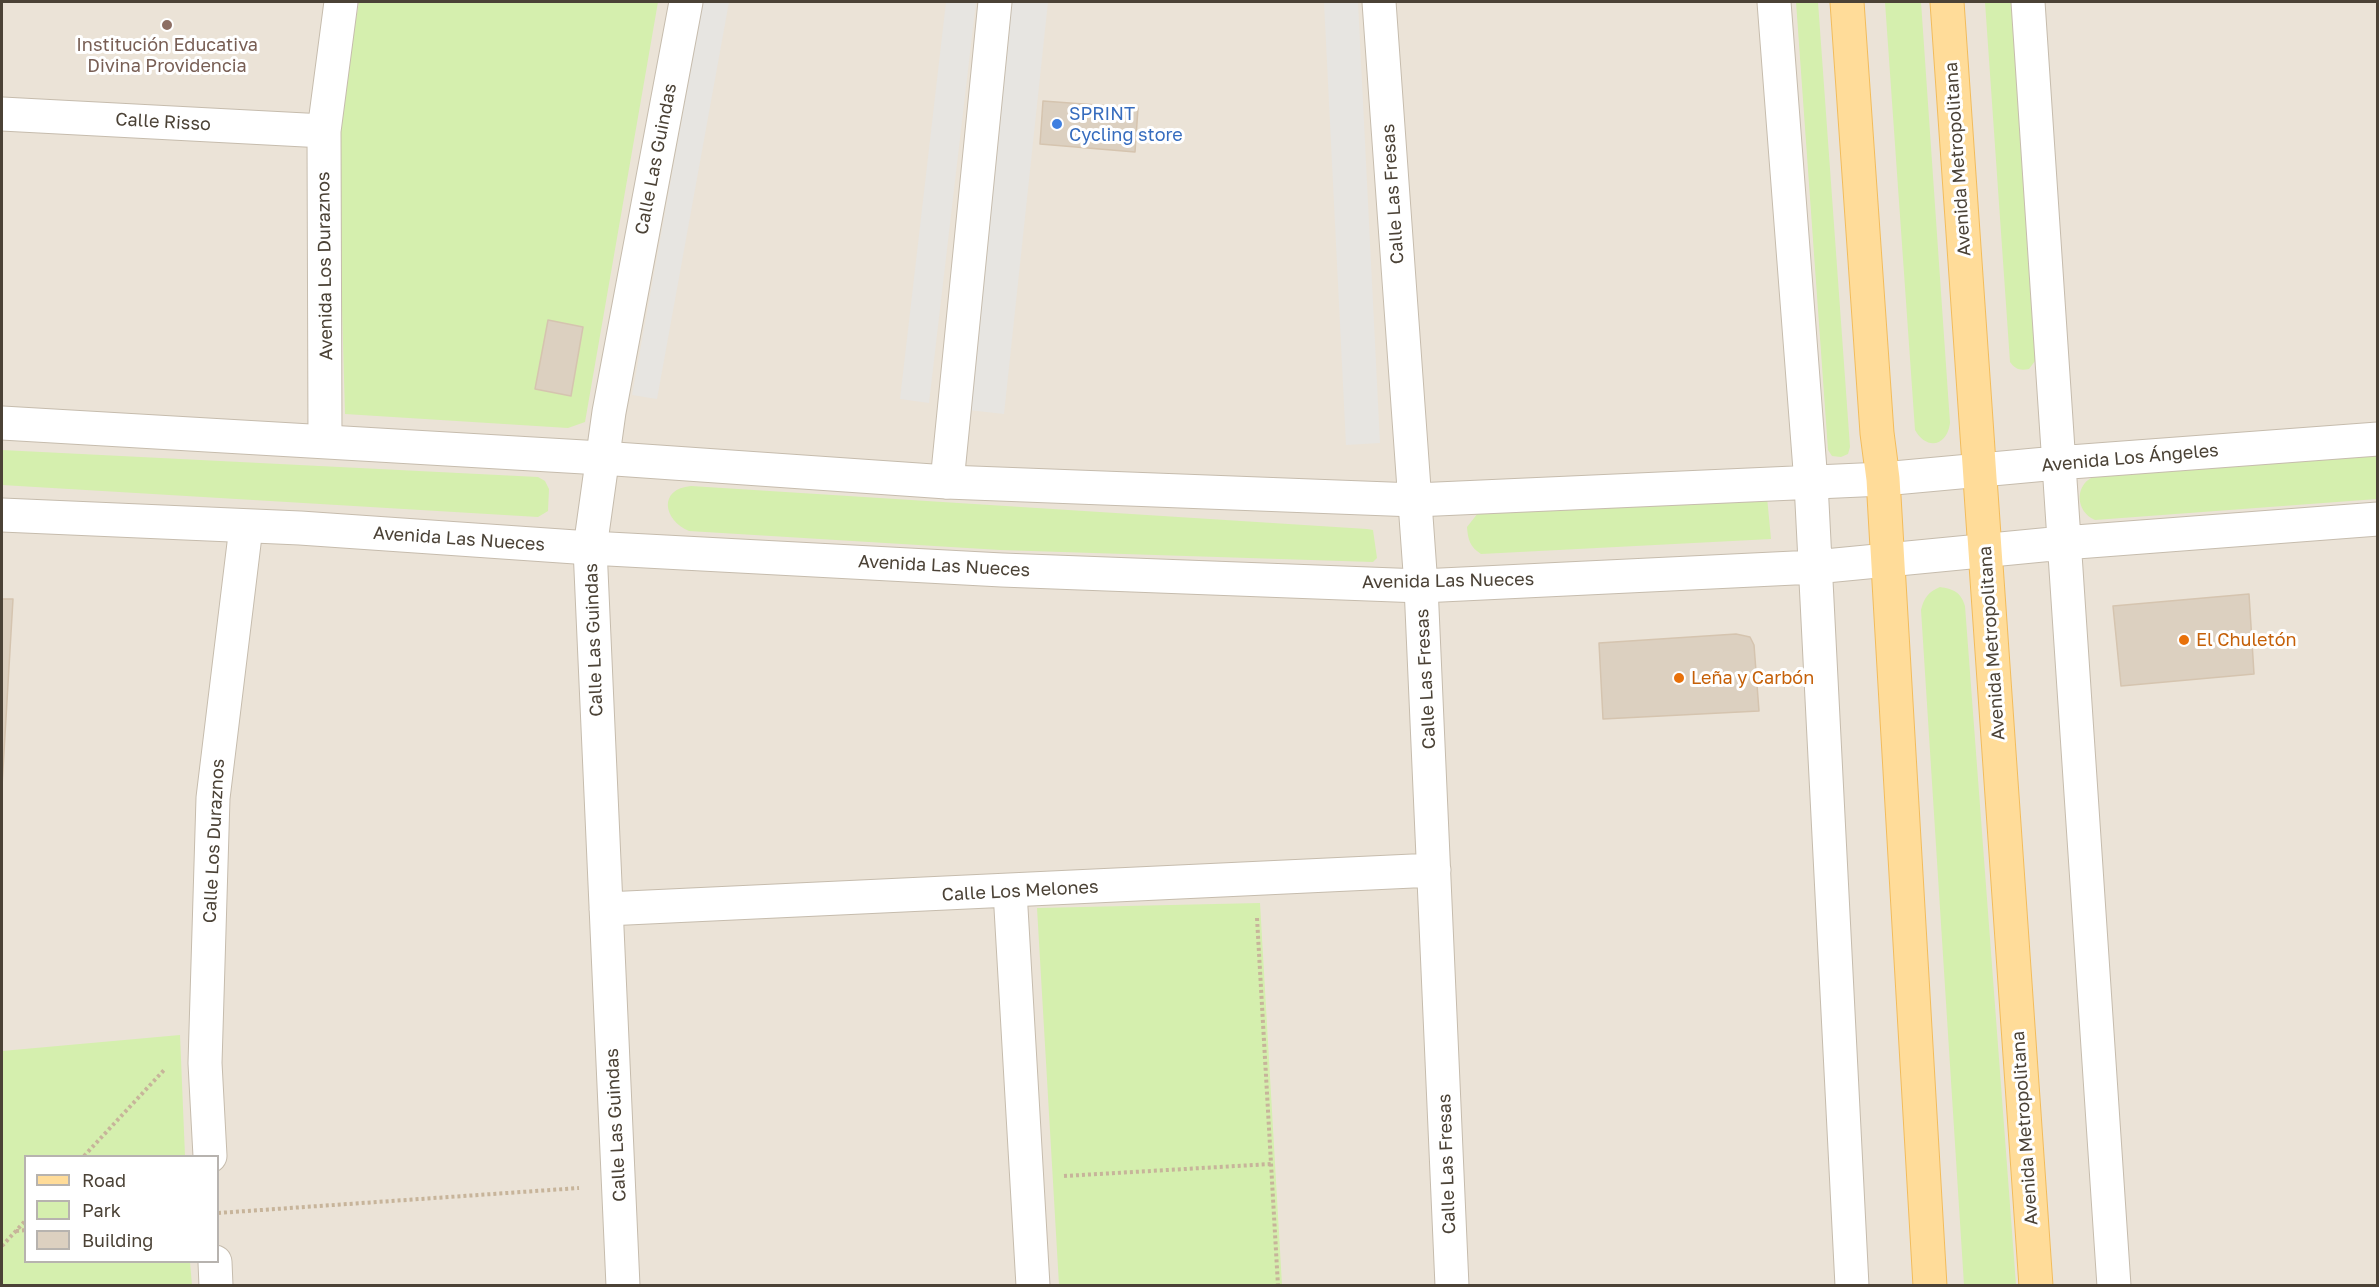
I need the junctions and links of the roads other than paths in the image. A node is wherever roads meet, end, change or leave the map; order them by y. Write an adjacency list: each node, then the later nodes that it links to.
1 (341, 2): 10 (street, Avenida Los Duraznos)
2 (686, 2): 14 (street, Calle Las Guindas)
3 (995, 2): 18 (street)
4 (1379, 2): 20 (street, Calle Las Fresas)
5 (1774, 2): 19 (street)
6 (1847, 2): 17 (main road)
7 (1947, 2): 16 (main road, Avenida Metropolitana)
8 (2028, 2): 15 (street)
9 (2, 114): 10 (street, Calle Risso)
10 (324, 131): 13 (street, Avenida Los Duraznos)
11 (2, 423): 13 (street)
12 (2378, 439): 15 (street, Avenida Los Ángeles)
13 (325, 441): 14 (street)
14 (601, 458): 18 (street); 25 (street, Calle Las Guindas)
15 (2057, 463): 16 (street, Avenida Los Ángeles); 24 (street)
16 (1980, 471): 17 (street, Avenida Los Ángeles); 26 (main road, Avenida Metropolitana)
17 (1882, 479): 19 (street); 27 (main road)
18 (947, 482): 20 (street)
19 (1811, 483): 20 (street); 28 (street)
20 (1415, 500): 29 (street, Calle Las Fresas)
21 (2, 515): 23 (street, Avenida Las Nueces)
22 (2378, 519): 24 (street)
23 (246, 527): 25 (street, Avenida Las Nueces); 33 (street, Calle Los Duraznos)
24 (2063, 543): 26 (street); 42 (street)
25 (590, 548): 29 (street, Avenida Las Nueces); 32 (street, Calle Las Guindas)
26 (1987, 552): 27 (street); 41 (main road, Avenida Metropolitana)
27 (1887, 559): 28 (street, Avenida Las Nueces); 40 (main road)
28 (1815, 567): 29 (street, Avenida Las Nueces); 39 (street)
29 (1421, 586): 30 (street, Calle Las Fresas)
30 (1434, 870): 31 (street, Calle Los Melones); 38 (street, Calle Las Fresas)
31 (1010, 891): 32 (street, Calle Los Melones); 37 (street)
32 (606, 909): 36 (street, Calle Las Guindas)
33 (210, 1155)
34 (215, 1263): 35 (street)
35 (216, 1286)
36 (624, 1286)
37 (1033, 1286)
38 (1452, 1286)
39 (1852, 1286)
40 (1930, 1286)
41 (2036, 1286)
42 (2114, 1286)

